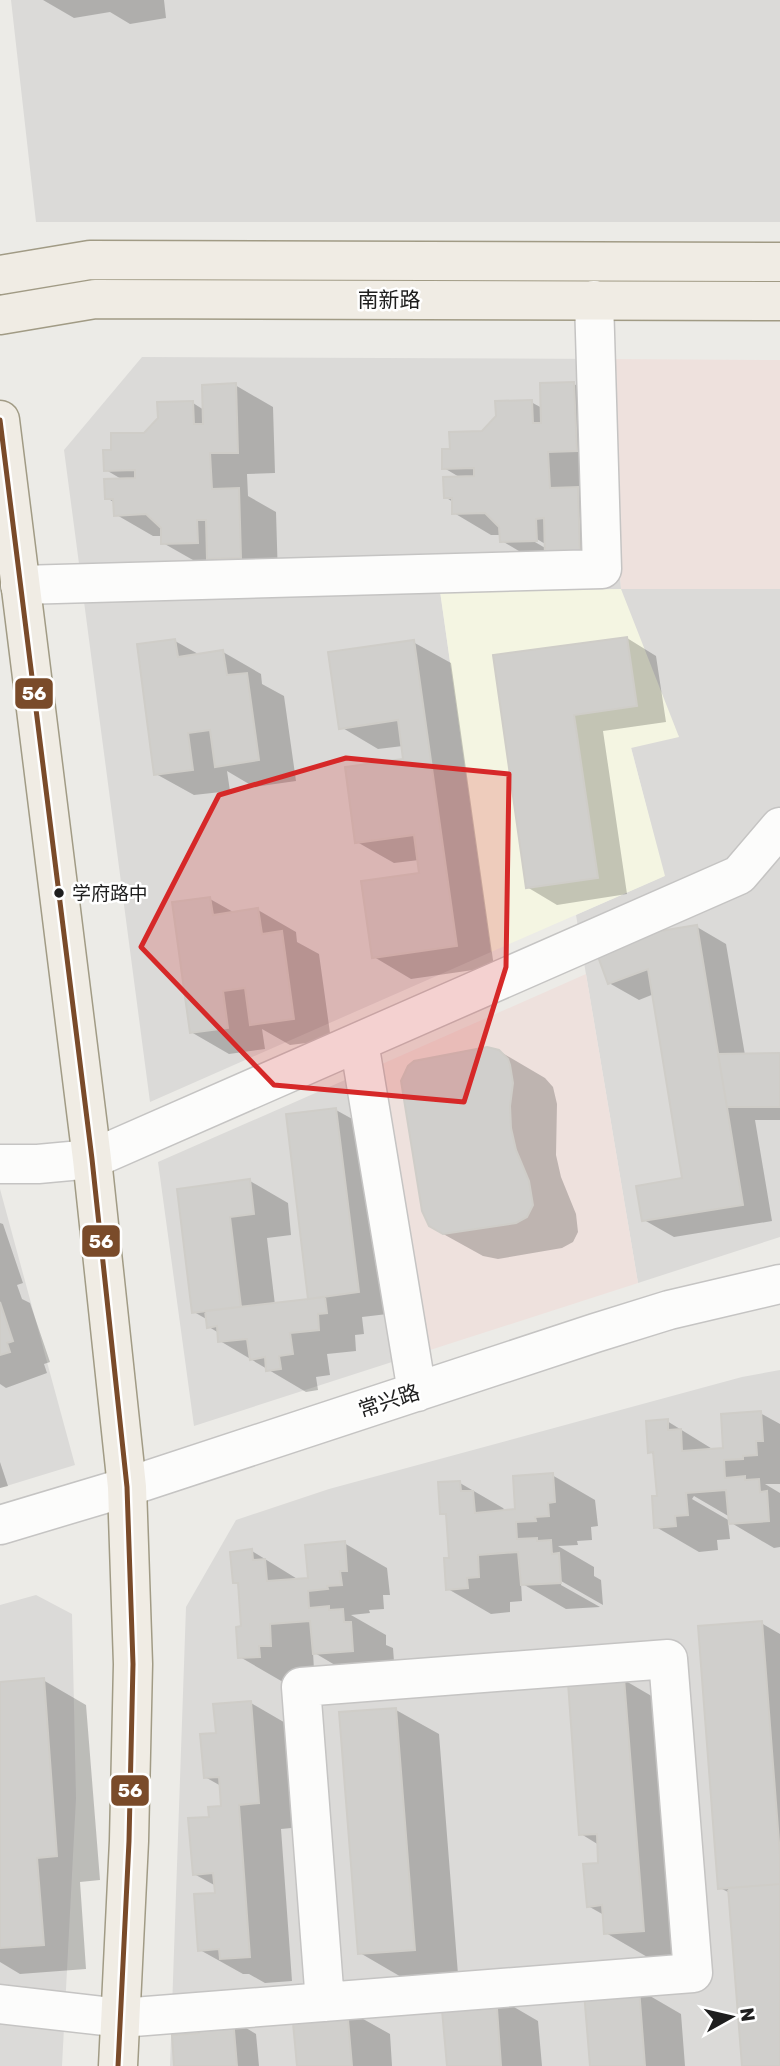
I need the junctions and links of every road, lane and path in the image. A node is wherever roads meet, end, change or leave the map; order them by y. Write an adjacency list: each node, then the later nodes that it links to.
1 (780, 262): 2 (main road, 南新路)
2 (0, 275)
3 (594, 300): 4 (main road, 南新路); 5 (main road, 南新路); 7 (street)
4 (780, 301)
5 (0, 315)
6 (0, 420): 7 (main road)
7 (20, 585): 10 (main road)
8 (780, 827): 9 (street)
9 (359, 1042): 10 (street); 13 (street)
10 (92, 1159): 11 (street); 14 (main road)
11 (0, 1164)
12 (780, 1284): 13 (street, 常兴路)
13 (417, 1392): 14 (street, 常兴路)
14 (127, 1487): 15 (street, 常兴路); 18 (main road)
15 (0, 1525)
16 (325, 2002): 16 (street); 18 (street)
17 (0, 2004): 18 (street)
18 (121, 2018): 19 (main road)
19 (118, 2066)

